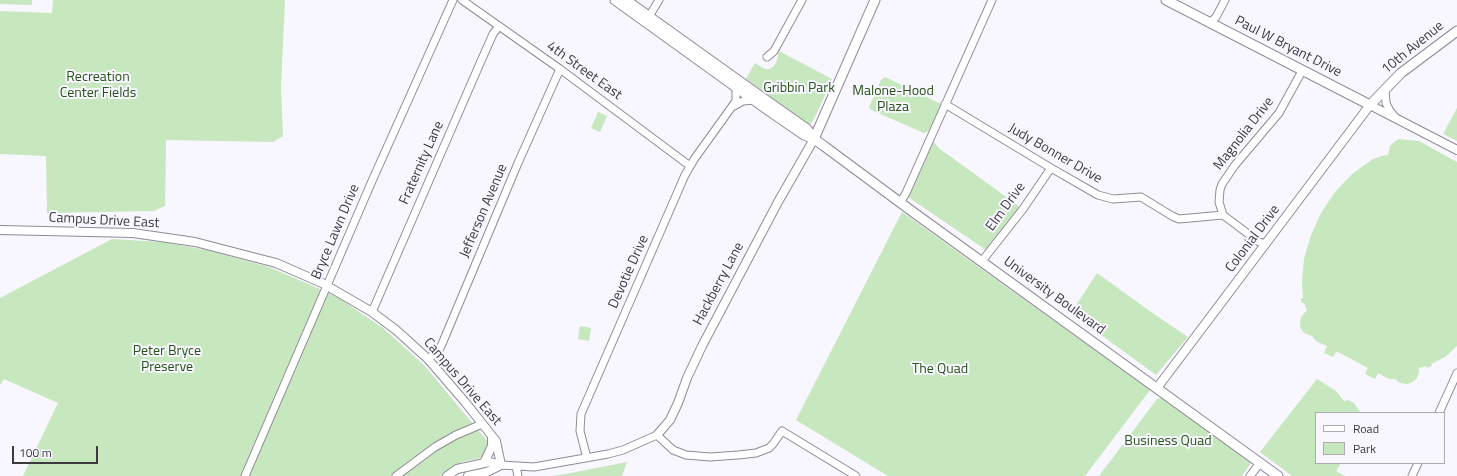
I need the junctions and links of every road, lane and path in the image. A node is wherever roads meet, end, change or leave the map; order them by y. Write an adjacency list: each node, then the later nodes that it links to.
1 (453, 0): 34 (street, Bryce Lawn Drive)
2 (462, 0): 13 (street, 4th Street East)
3 (615, 0): 11 (main road, University Boulevard)
4 (626, 0): 11 (main road, University Boulevard)
5 (659, 0): 11 (street)
6 (802, 0): 15 (street)
7 (875, 0): 25 (main road, Hackberry Lane)
8 (992, 0): 21 (street)
9 (1166, 0): 12 (main road, Paul W Bryant Drive)
10 (1225, 0): 12 (street)
11 (648, 19): 18 (main road, University Boulevard); 25 (main road, University Boulevard)
12 (1210, 23): 17 (main road, Paul W Bryant Drive)
13 (499, 26): 16 (street, 4th Street East); 35 (street, Fraternity Lane)
14 (1457, 31): 19 (main road, 10th Avenue)
15 (767, 58)
16 (560, 69): 27 (street, 4th Street East); 36 (street, Jefferson Avenue)
17 (1302, 71): 22 (main road, Paul W Bryant Drive); 30 (street, Magnolia Drive)
18 (736, 86): 20 (main road, University Boulevard); 23 (street, Devotie Drive)
19 (1385, 90): 22 (main road, 10th Avenue); 24 (street, Paul W Bryant Drive)
20 (754, 100): 23 (street); 25 (main road, University Boulevard)
21 (945, 104): 28 (street, Judy Bonner Drive); 29 (street)
22 (1370, 106): 24 (street, Paul W Bryant Drive); 32 (street, Colonial Drive)
23 (732, 107): 27 (street, Devotie Drive)
24 (1397, 119): 26 (street, Paul W Bryant Drive)
25 (814, 139): 29 (main road, University Boulevard); 41 (street, Hackberry Lane)
26 (1457, 150)
27 (690, 166): 43 (street, Devotie Drive)
28 (1051, 168): 30 (street, Judy Bonner Drive); 33 (street, Elm Drive)
29 (900, 203): 33 (main road, University Boulevard)
30 (1223, 216): 32 (street)
31 (0, 230): 34 (street, Campus Drive East)
32 (1266, 244): 38 (street, Colonial Drive)
33 (982, 261): 38 (main road, University Boulevard)
34 (327, 286): 35 (street, Campus Drive East); 49 (street, Bryce Lawn Drive)
35 (372, 312): 36 (street, Campus Drive East)
36 (428, 360): 40 (street, Campus Drive East)
37 (1457, 373): 39 (street)
38 (1156, 388): 45 (main road, University Boulevard)
39 (1440, 412)
40 (482, 424): 42 (street, Campus Drive East); 50 (street)
41 (657, 435): 43 (street, Hackberry Lane); 54 (street)
42 (492, 436): 44 (street); 47 (street, Campus Drive East)
43 (587, 458): 48 (street, Hackberry Lane)
44 (484, 463): 47 (street, Hackberry Lane); 51 (street, Hackberry Lane)
45 (1260, 463): 55 (street); 56 (main road, University Boulevard)
46 (1418, 464): 57 (street)
47 (501, 465): 48 (street, Hackberry Lane); 52 (street, Hackberry Lane)
48 (516, 466): 53 (street)
49 (246, 476)
50 (396, 476)
51 (447, 476)
52 (468, 476)
53 (518, 476)
54 (856, 476)
55 (1250, 476)
56 (1278, 476)
57 (1412, 476)

